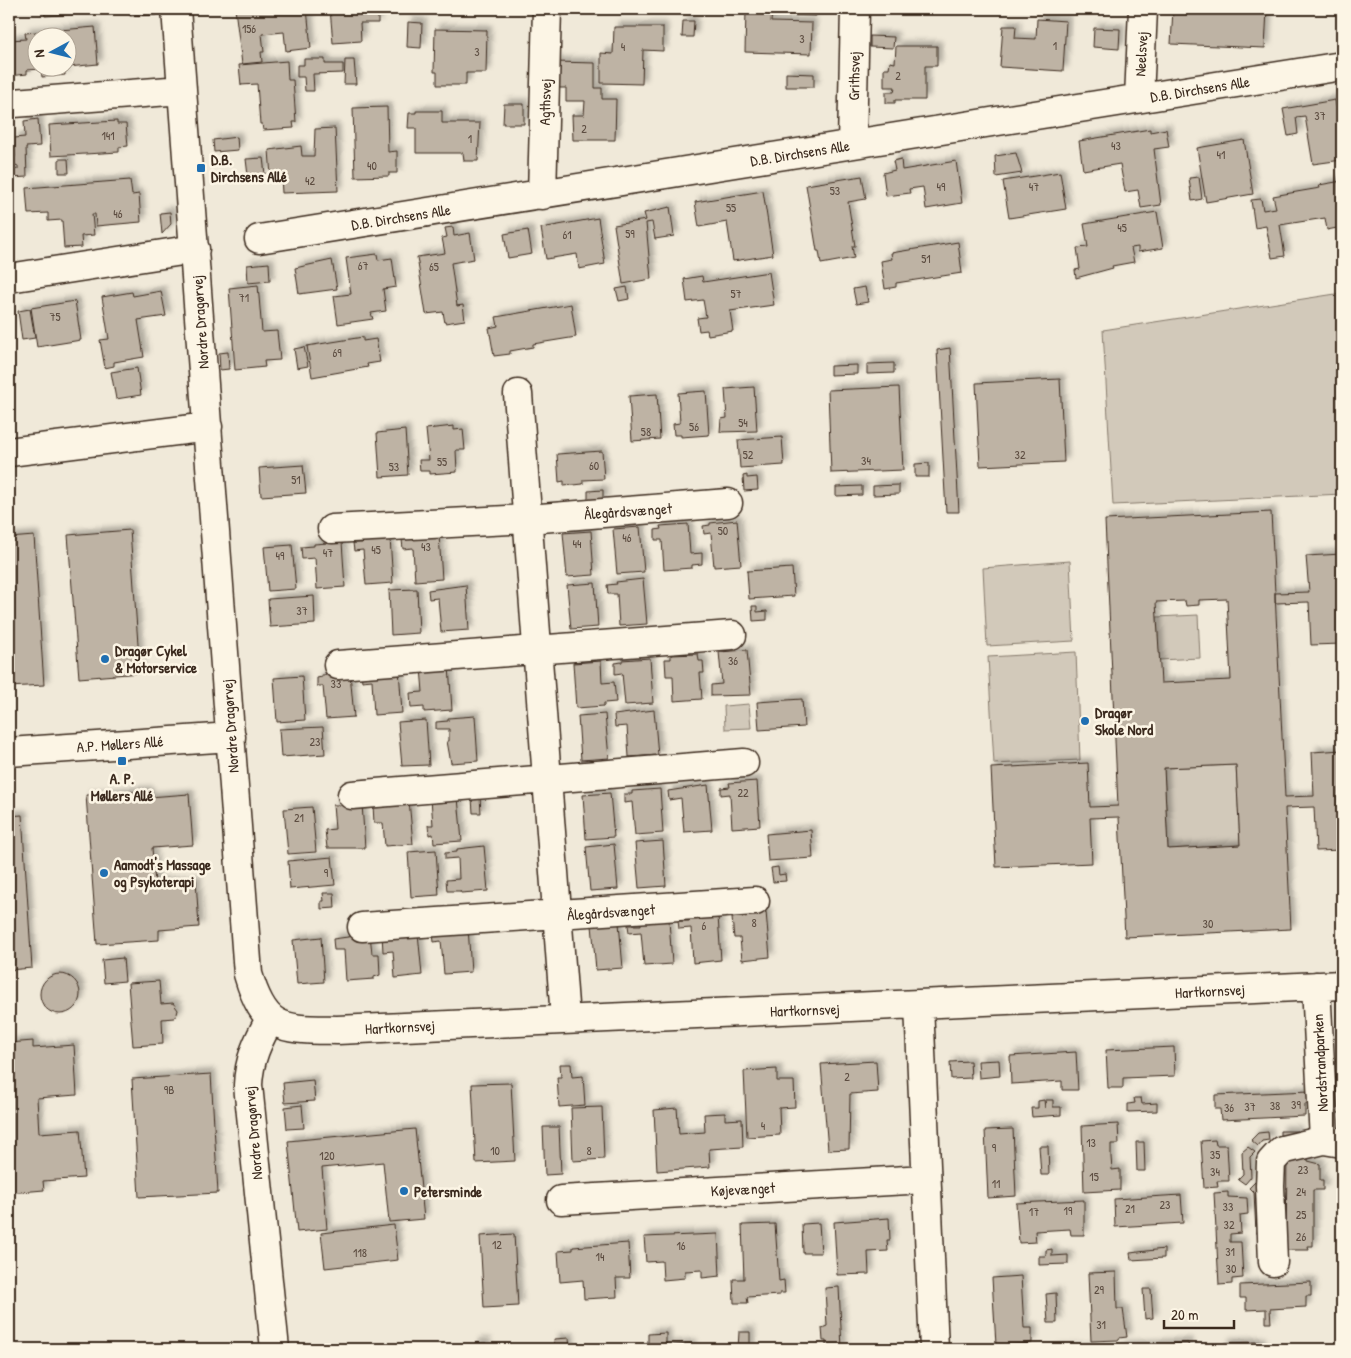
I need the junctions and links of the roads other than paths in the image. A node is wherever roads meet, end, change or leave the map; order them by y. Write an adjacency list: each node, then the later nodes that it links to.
1 (176, 9): 6 (street, Nordre Dragørvej)
2 (547, 9): 10 (street, Agthsvej)
3 (855, 9): 9 (street, Grithsvej)
4 (1143, 9): 7 (street, Neelsvej)
5 (1342, 66): 7 (street, D.B. Dirchsens Alle)
6 (182, 90): 8 (street); 12 (street, Nordre Dragørvej)
7 (1139, 98): 9 (street, D.B. Dirchsens Alle)
8 (14, 104)
9 (852, 144): 10 (street, D.B. Dirchsens Alle)
10 (542, 195): 11 (street, D.B. Dirchsens Alle)
11 (259, 239)
12 (195, 249): 13 (street); 15 (street, Nordre Dragørvej)
13 (9, 278)
14 (518, 394): 18 (street, Ålegårdsvænget)
15 (208, 427): 16 (street); 23 (street, Nordre Dragørvej)
16 (9, 452)
17 (728, 503): 18 (street, Ålegårdsvænget)
18 (528, 519): 19 (street, Ålegårdsvænget); 21 (street, Ålegårdsvænget)
19 (332, 528)
20 (732, 635): 21 (street)
21 (537, 650): 22 (street); 26 (street, Ålegårdsvænget)
22 (338, 665)
23 (231, 737): 24 (street, A.P. Møllers Allé); 34 (street, Nordre Dragørvej)
24 (9, 752)
25 (744, 763): 26 (street)
26 (547, 779): 27 (street); 29 (street, Ålegårdsvænget)
27 (352, 795)
28 (755, 901): 29 (street, Ålegårdsvænget)
29 (557, 916): 30 (street, Ålegårdsvænget); 33 (street, Ålegårdsvænget)
30 (362, 927)
31 (1329, 985): 32 (street, Hartkornsvej); 35 (street, Nordstrandparken)
32 (919, 1005): 33 (street, Hartkornsvej); 36 (street)
33 (564, 1018): 34 (street, Hartkornsvej)
34 (270, 1019): 39 (street, Nordre Dragørvej)
35 (1333, 1141): 38 (street, Nordstrandparken)
36 (925, 1178): 37 (street, Køjevænget); 40 (street)
37 (560, 1200)
38 (1273, 1262)
39 (275, 1349)
40 (934, 1349)

